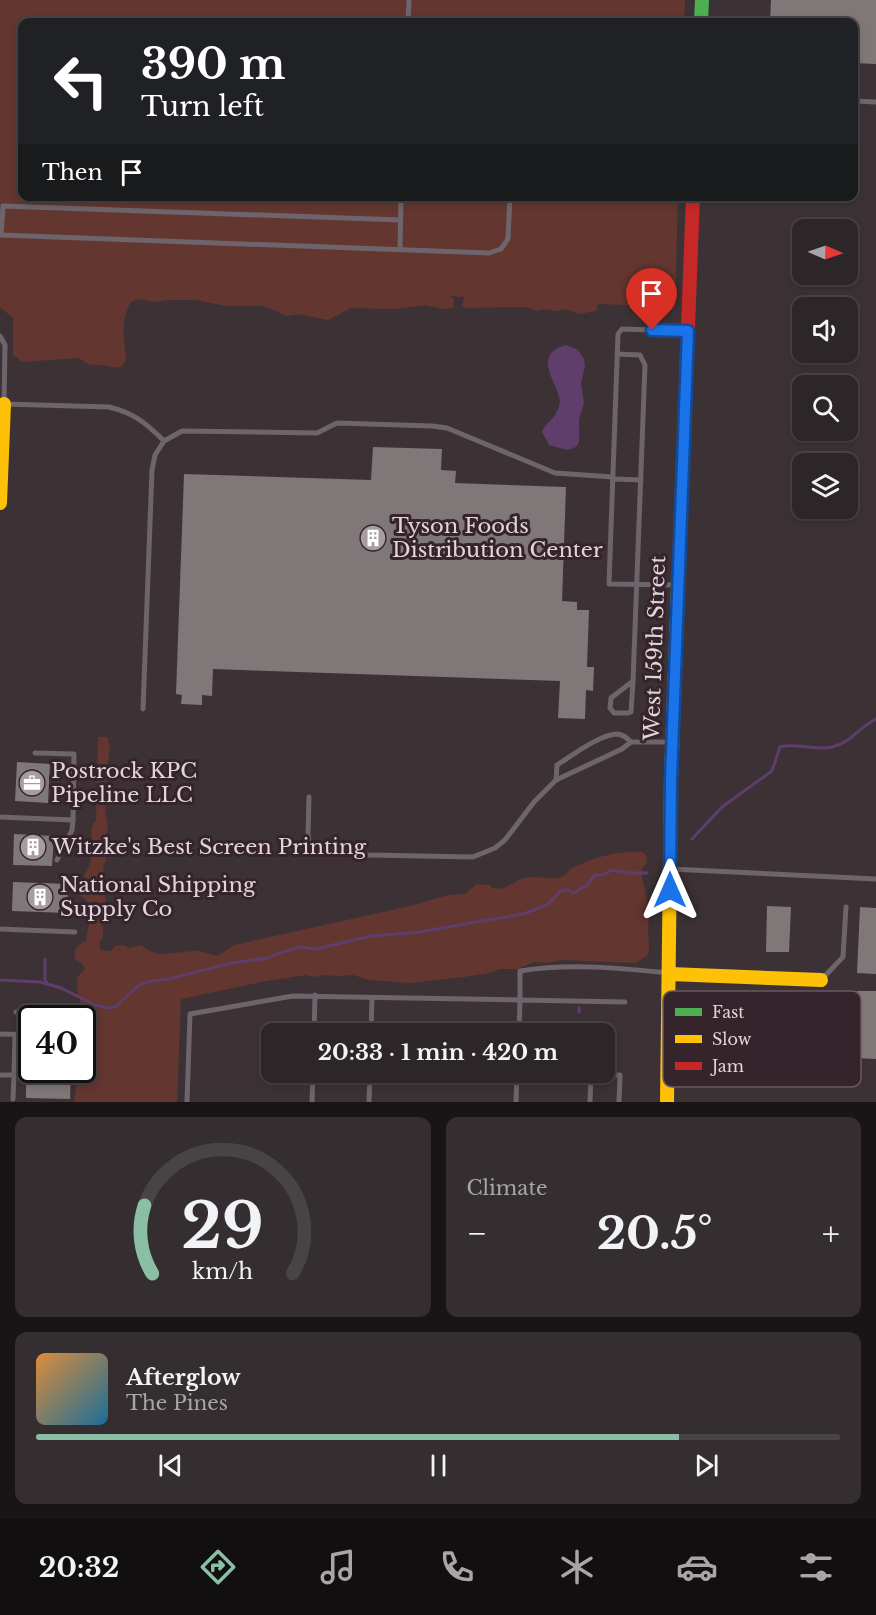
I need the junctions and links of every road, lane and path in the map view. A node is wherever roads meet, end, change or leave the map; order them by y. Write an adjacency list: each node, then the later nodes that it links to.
1 (409, 0): 3 (lane)
2 (702, 0): 4 (street)
3 (408, 18)
4 (700, 18)
5 (858, 101): 6 (lane)
6 (876, 102)
7 (401, 201): 11 (lane)
8 (510, 201): 12 (lane)
9 (693, 201): 13 (street, West 159th Street)
10 (1, 205): 11 (lane); 12 (lane)
11 (401, 220): 12 (lane)
12 (400, 249)
13 (688, 331): 15 (lane); 22 (street, West 159th Street)
14 (0, 336): 16 (lane)
15 (617, 354): 18 (lane); 19 (lane)
16 (4, 404): 17 (lane); 20 (street)
17 (164, 441): 18 (lane); 24 (lane)
18 (613, 478): 19 (lane); 21 (lane)
19 (641, 480): 21 (lane)
20 (0, 503)
21 (637, 584): 22 (lane); 23 (lane)
22 (679, 585): 26 (street, West 159th Street)
23 (633, 681): 23 (lane)
24 (143, 709)
25 (631, 742): 26 (lane); 28 (lane); 28 (lane)
26 (673, 742): 33 (street, West 159th Street)
27 (35, 753): 31 (lane)
28 (556, 780): 29 (lane)
29 (309, 797)
30 (0, 817): 31 (lane)
31 (73, 820): 32 (lane)
32 (57, 860)
33 (670, 869): 34 (lane); 38 (street, West 159th Street)
34 (876, 879)
35 (846, 907): 39 (lane)
36 (0, 929): 37 (lane)
37 (75, 932)
38 (670, 974): 39 (street); 40 (street, West 159th Street); 43 (lane)
39 (821, 980)
40 (670, 991)
41 (315, 995): 42 (lane); 45 (lane); 57 (lane)
42 (372, 998): 43 (lane); 46 (lane)
43 (520, 1000): 44 (lane); 47 (lane)
44 (625, 1002)
45 (314, 1023)
46 (371, 1023)
47 (519, 1023)
48 (0, 1034): 49 (lane)
49 (15, 1035): 51 (lane)
50 (0, 1075): 51 (lane)
51 (14, 1075): 56 (lane)
52 (313, 1083): 58 (lane)
53 (370, 1083): 59 (lane)
54 (517, 1083): 60 (lane)
55 (667, 1087): 63 (street, West 159th Street)
56 (13, 1099)
57 (187, 1102)
58 (312, 1102)
59 (369, 1102)
60 (516, 1102)
61 (590, 1102): 62 (lane)
62 (619, 1102)
63 (667, 1102)

